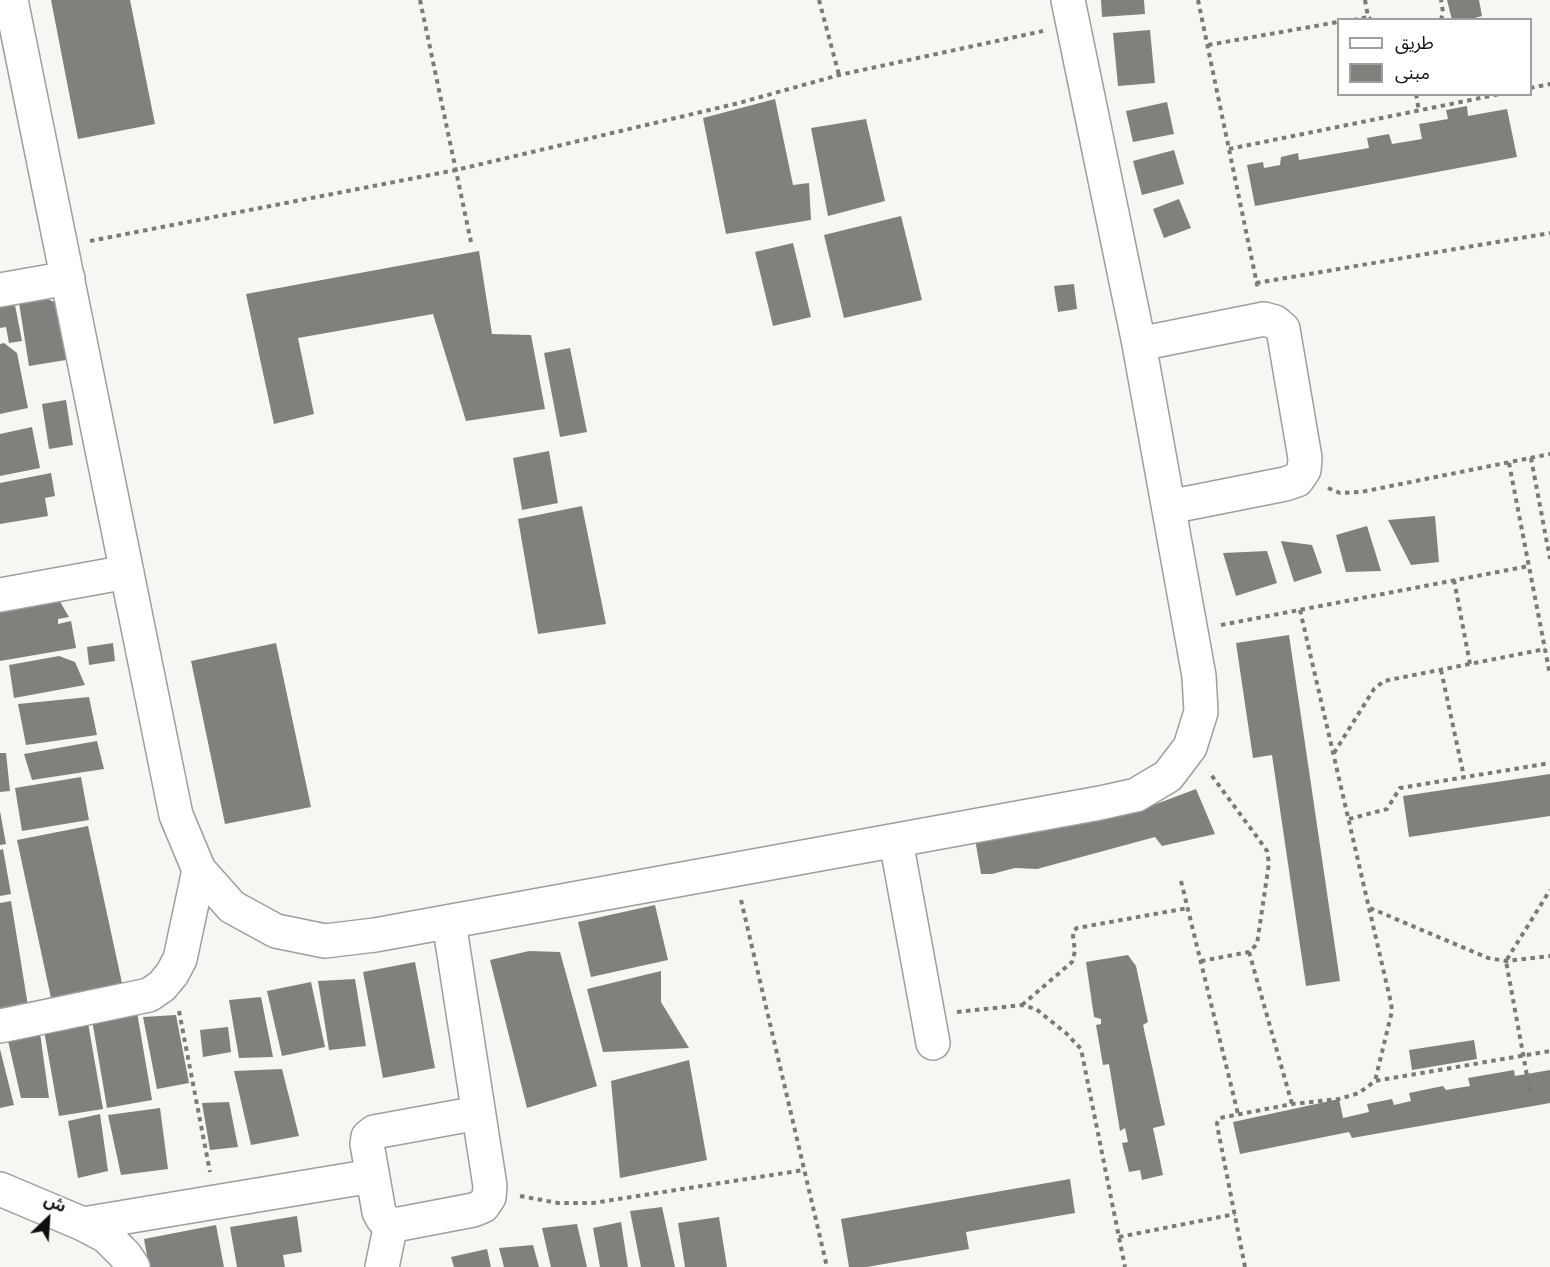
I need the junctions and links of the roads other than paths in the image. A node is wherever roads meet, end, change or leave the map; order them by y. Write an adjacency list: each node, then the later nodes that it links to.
1 (11, 0): 3 (street)
2 (1071, 12): 5 (street)
3 (68, 278): 4 (street); 7 (street)
4 (0, 290)
5 (1139, 344): 6 (street); 6 (street)
6 (1169, 507): 9 (street)
7 (127, 572): 8 (street); 10 (street)
8 (0, 595)
9 (896, 841): 11 (street); 13 (street)
10 (199, 870): 11 (street); 12 (street)
11 (449, 922): 14 (street)
12 (0, 1026)
13 (930, 1029)
14 (478, 1113): 15 (street); 18 (street)
15 (372, 1176): 17 (street); 18 (street)
16 (0, 1189): 17 (street)
17 (83, 1224): 19 (street)
18 (391, 1224): 20 (street)
19 (133, 1267)
20 (382, 1267)

